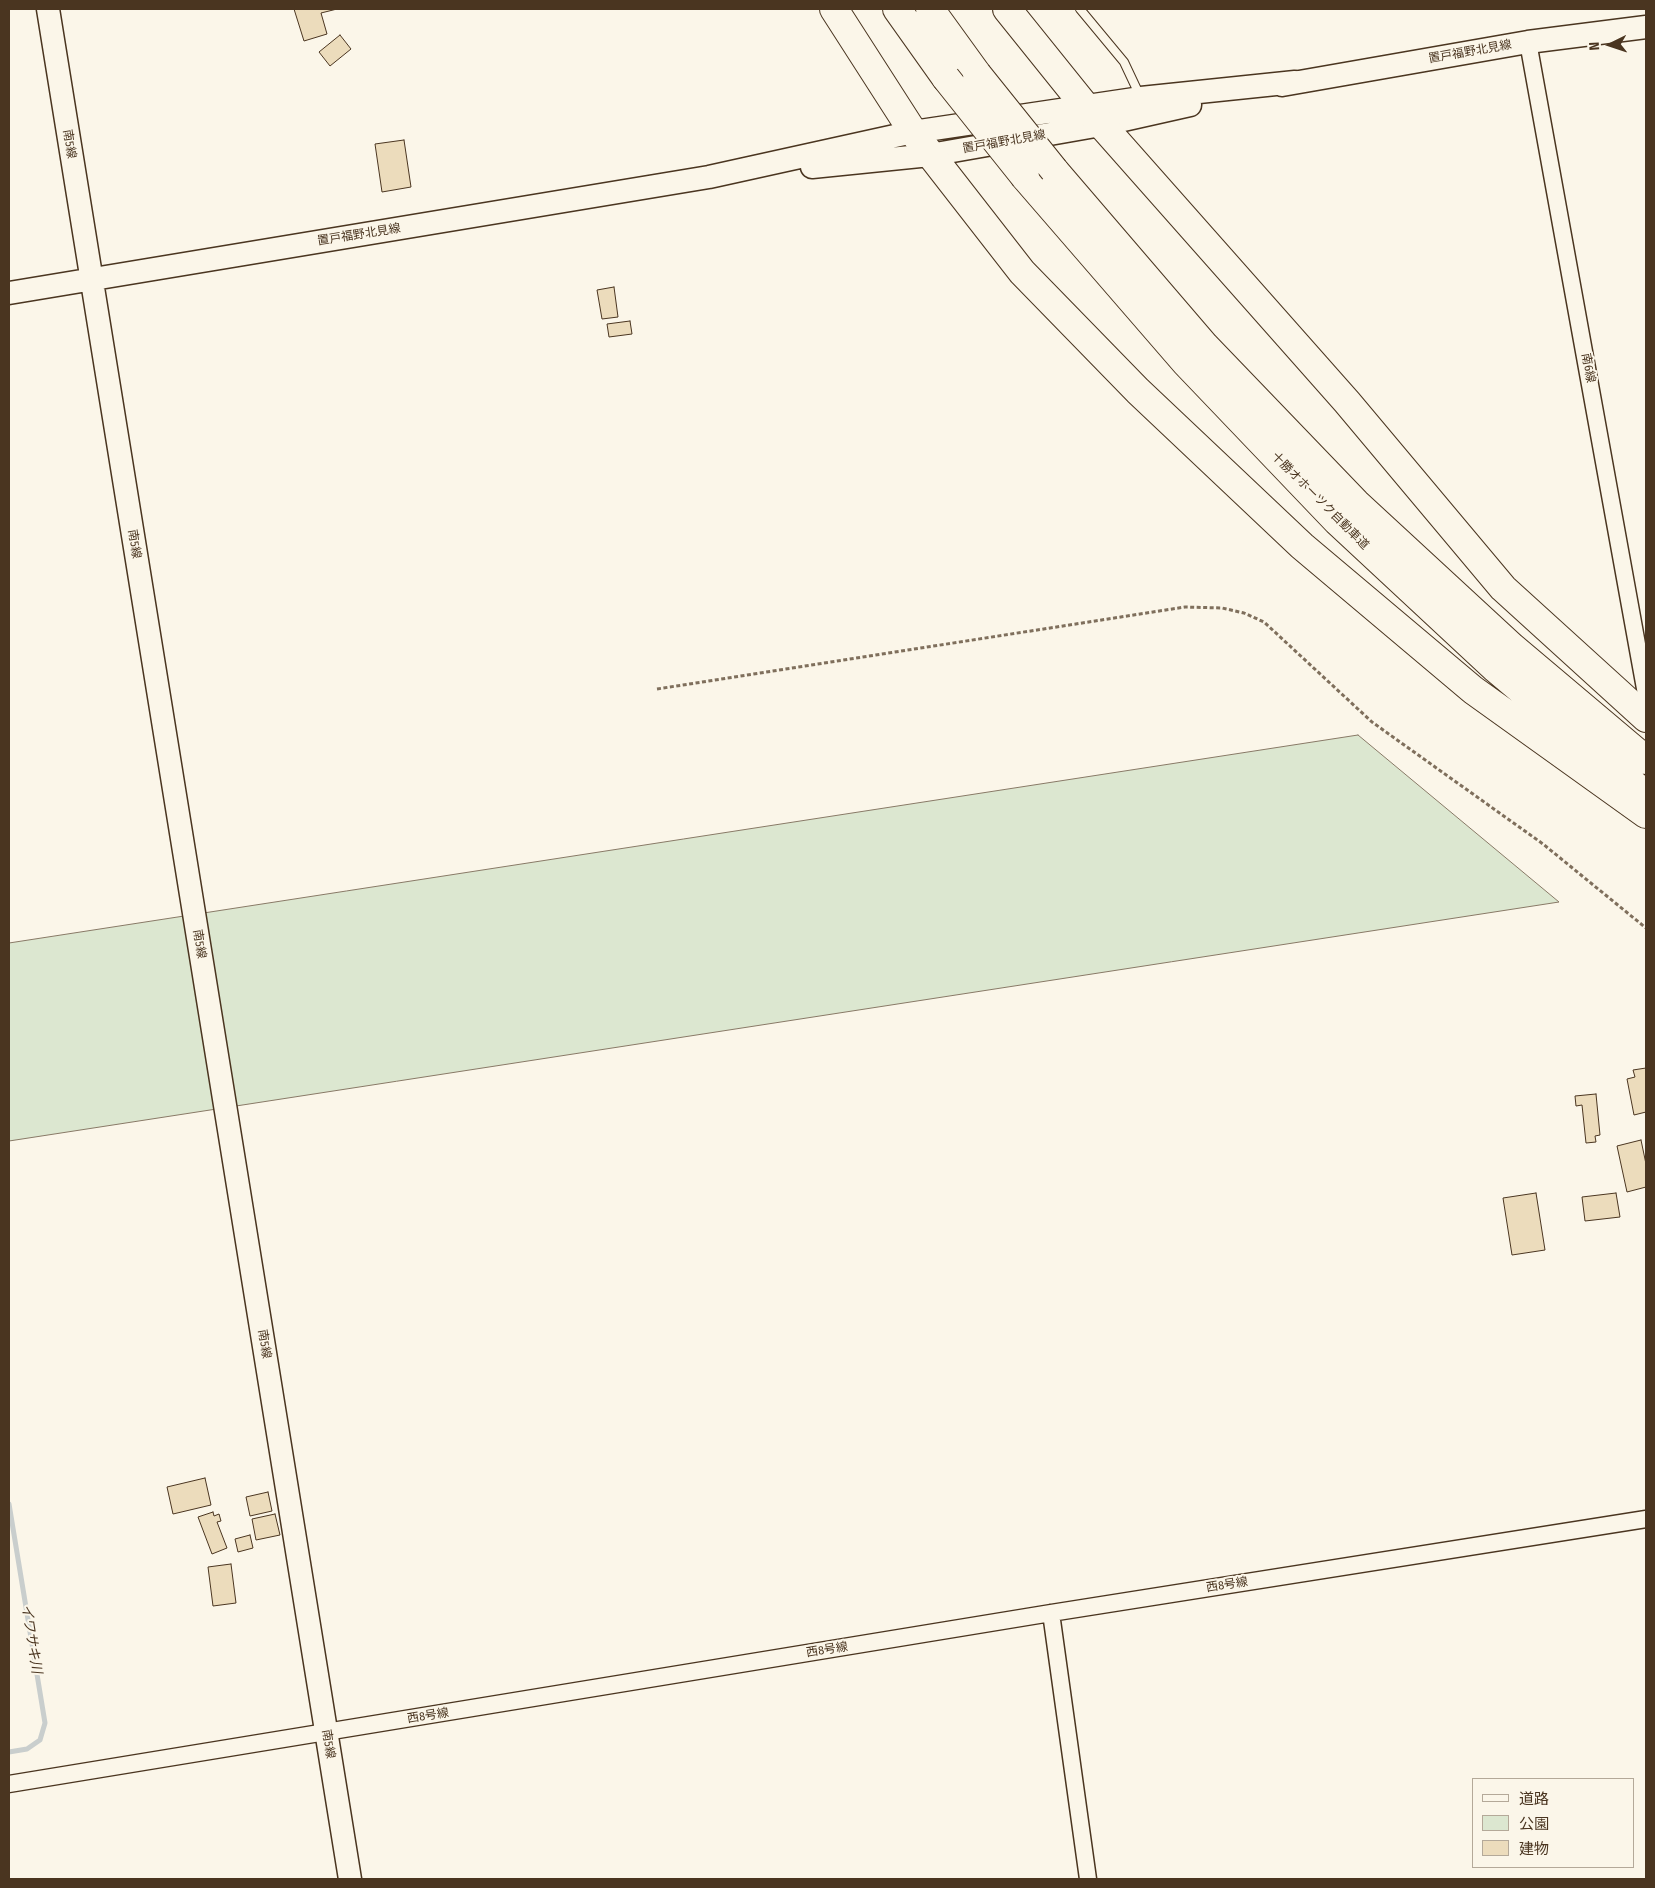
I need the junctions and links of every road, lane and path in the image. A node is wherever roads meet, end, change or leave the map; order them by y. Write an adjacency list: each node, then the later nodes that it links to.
1 (48, 9): 15 (main road, 南5線)
2 (834, 9): 12 (highway)
3 (897, 9): 21 (highway, 十勝オホーツク自動車道, bridge)
4 (930, 9): 20 (highway, 十勝オホーツク自動車道, bridge)
5 (1007, 9): 11 (highway)
6 (1080, 9): 10 (lane)
7 (1646, 27): 8 (main road, 置戸福野北見線)
8 (1528, 42): 9 (main road, 置戸福野北見線); 18 (street, 南6線)
9 (1295, 82): 10 (main road, 置戸福野北見線); 11 (main road, 置戸福野北見線)
10 (1141, 98): 11 (main road, 置戸福野北見線)
11 (1093, 115): 12 (main road, 置戸福野北見線); 13 (main road, 置戸福野北見線); 19 (highway)
12 (913, 132): 13 (highway); 14 (main road, 置戸福野北見線)
13 (930, 155): 14 (main road, 置戸福野北見線); 22 (highway)
14 (710, 177): 15 (main road, 置戸福野北見線)
15 (91, 280): 16 (main road, 置戸福野北見線); 26 (main road, 南5線)
16 (9, 293)
17 (657, 689): 23 (path)
18 (1646, 694)
19 (1646, 718)
20 (1646, 760)
21 (1646, 794)
22 (1646, 814)
23 (1646, 928)
24 (1646, 1519): 25 (street, 西8号線)
25 (1051, 1613): 26 (street, 西8号線); 29 (street)
26 (326, 1733): 27 (street, 西8号線); 28 (main road, 南5線)
27 (9, 1784)
28 (350, 1879)
29 (1088, 1879)

